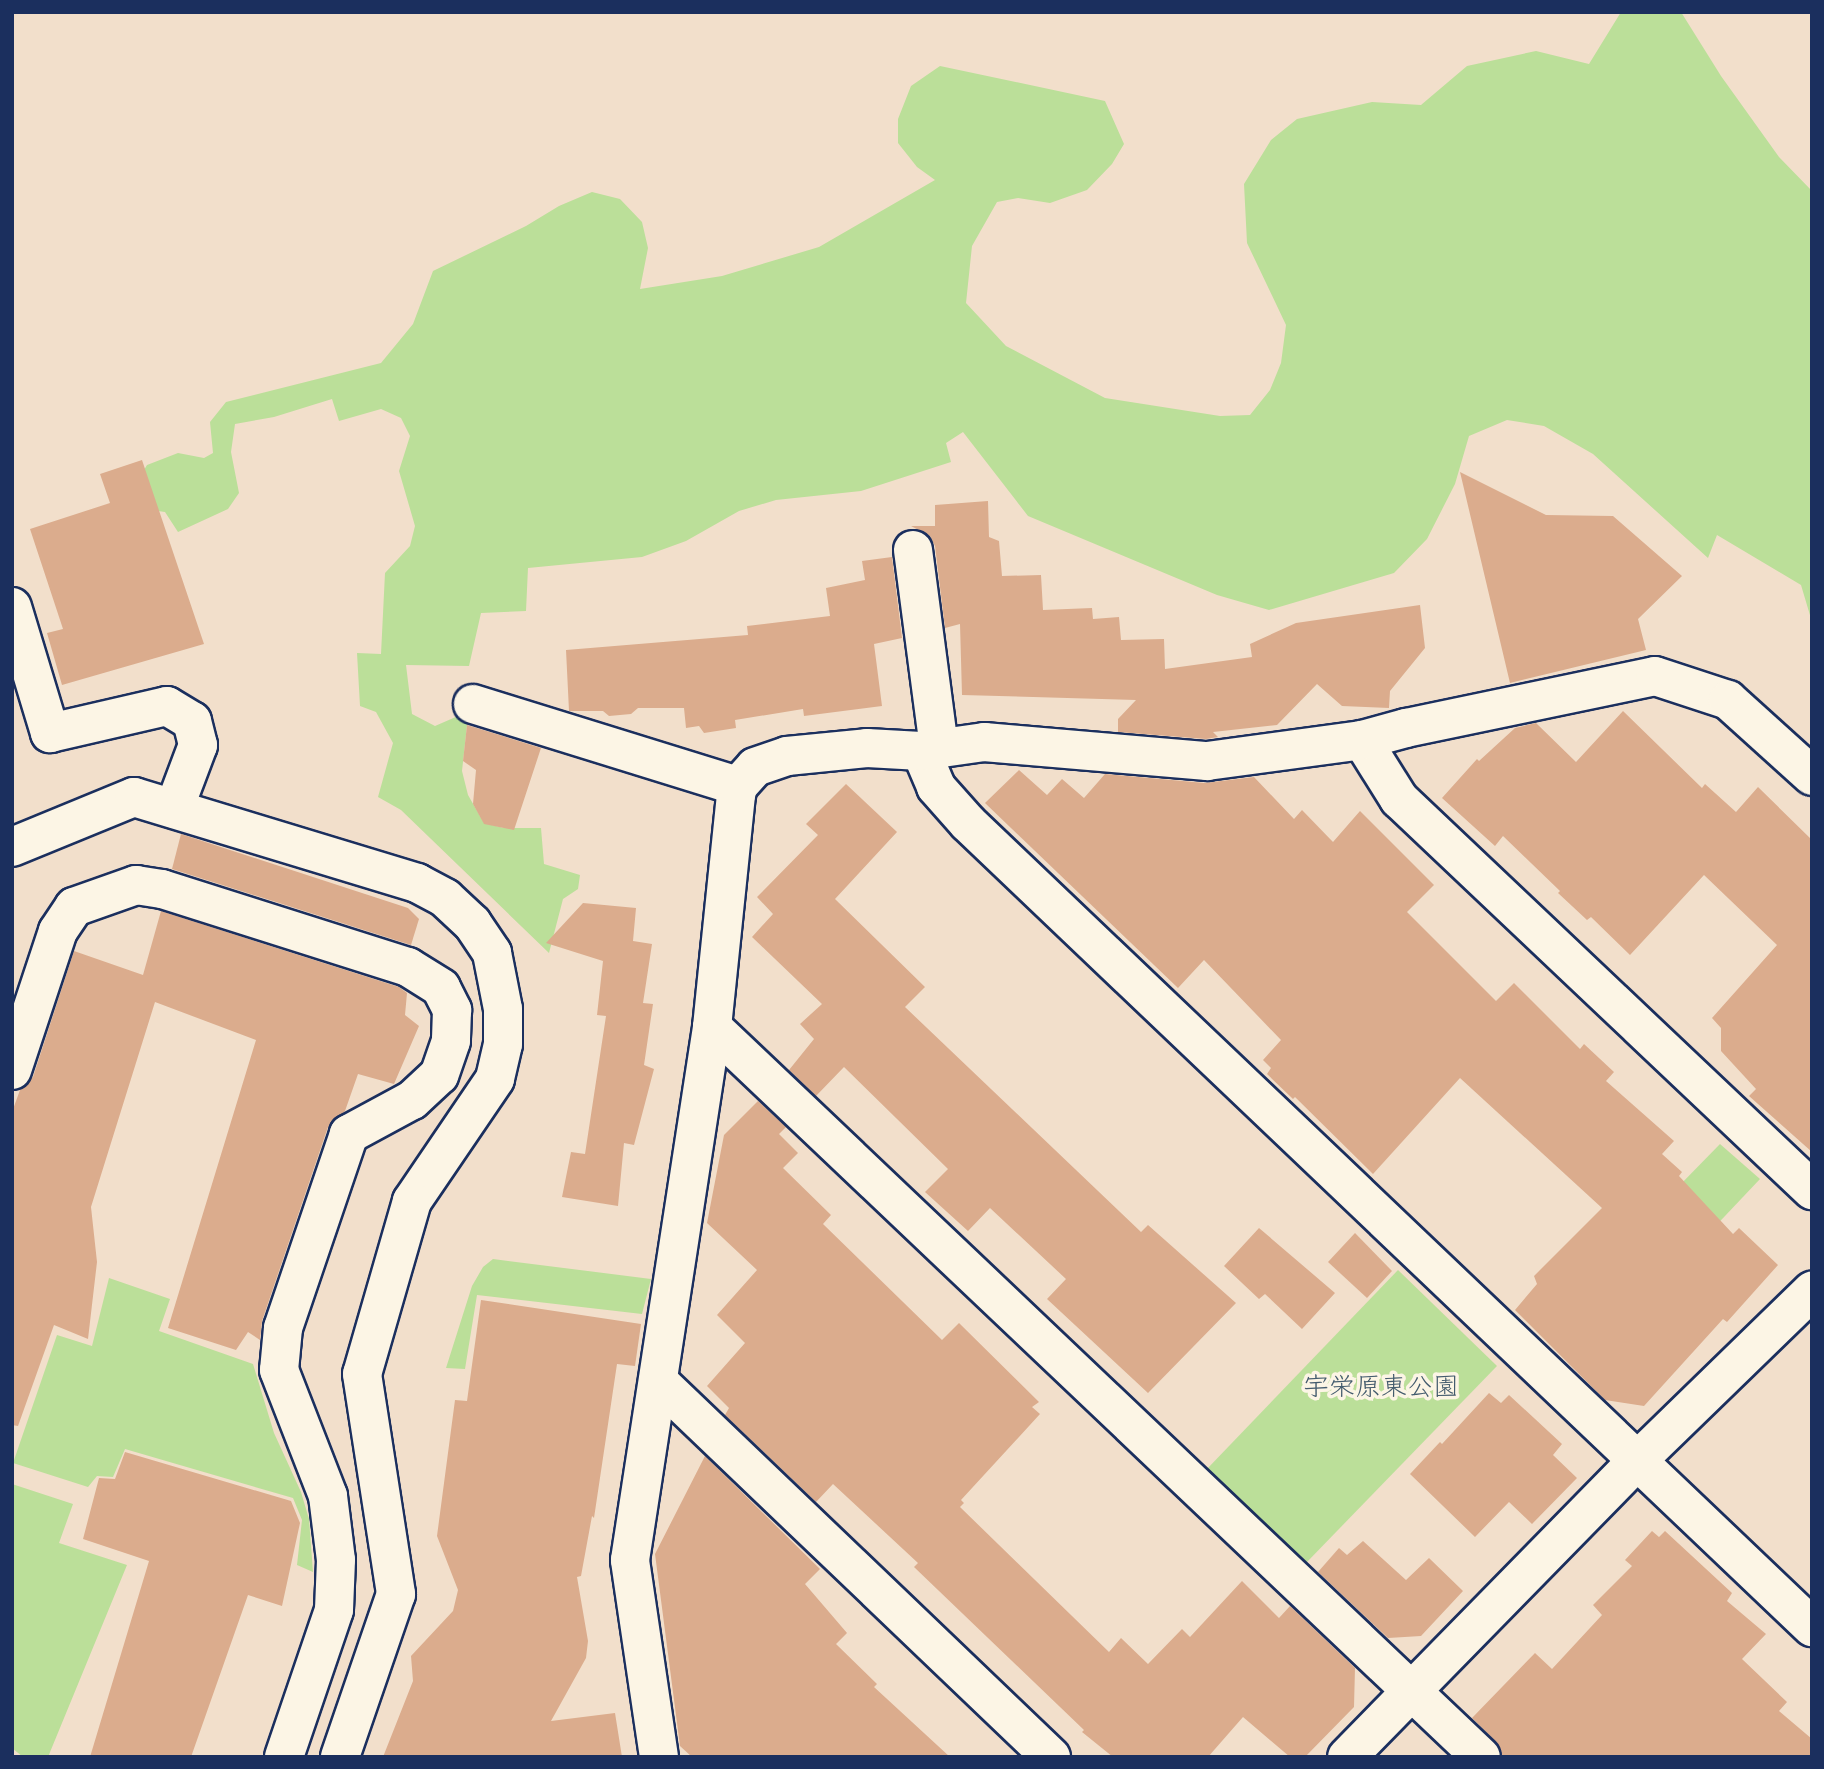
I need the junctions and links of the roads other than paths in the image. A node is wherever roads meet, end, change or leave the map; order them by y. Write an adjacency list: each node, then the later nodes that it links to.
1 (913, 550): 5 (street)
2 (12, 607): 8 (street)
3 (473, 704): 7 (street)
4 (1362, 740): 5 (street); 6 (street); 12 (street)
5 (930, 750): 7 (street); 15 (street)
6 (1812, 776)
7 (738, 786): 10 (street)
8 (174, 809): 9 (street); 19 (street)
9 (12, 847)
10 (712, 1027): 14 (street); 17 (street)
11 (12, 1070): 18 (street)
12 (1812, 1190)
13 (1812, 1291): 15 (street)
14 (658, 1381): 20 (street); 21 (street)
15 (1638, 1460): 16 (street); 17 (street)
16 (1812, 1627)
17 (1412, 1690): 22 (street); 23 (street)
18 (284, 1757)
19 (340, 1757)
20 (659, 1757)
21 (1051, 1757)
22 (1347, 1757)
23 (1481, 1757)

